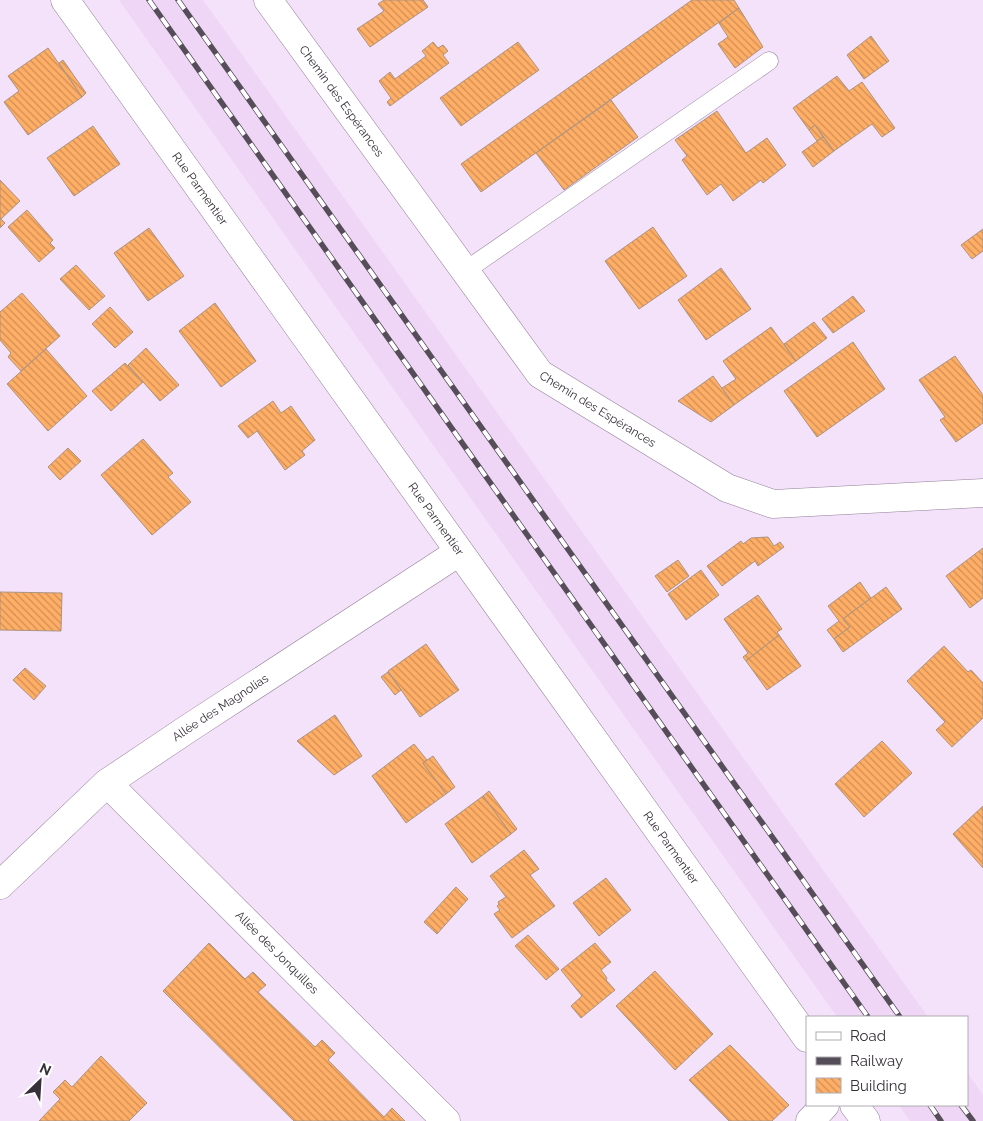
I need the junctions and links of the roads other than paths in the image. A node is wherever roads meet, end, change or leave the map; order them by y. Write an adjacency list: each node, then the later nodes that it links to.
1 (65, 0): 6 (street, Rue Parmentier)
2 (268, 0): 4 (street, Chemin des Espérances)
3 (769, 61): 4 (lane)
4 (465, 271): 5 (street, Chemin des Espérances)
5 (983, 493)
6 (459, 552): 7 (street, Allée des Magnolias); 9 (street, Rue Parmentier)
7 (107, 783): 8 (street, Allée des Magnolias); 12 (street, Allée des Jonquilles)
8 (0, 885)
9 (806, 1037)
10 (824, 1106): 13 (street)
11 (855, 1106): 14 (street)
12 (446, 1121)
13 (810, 1121)
14 (866, 1121)

